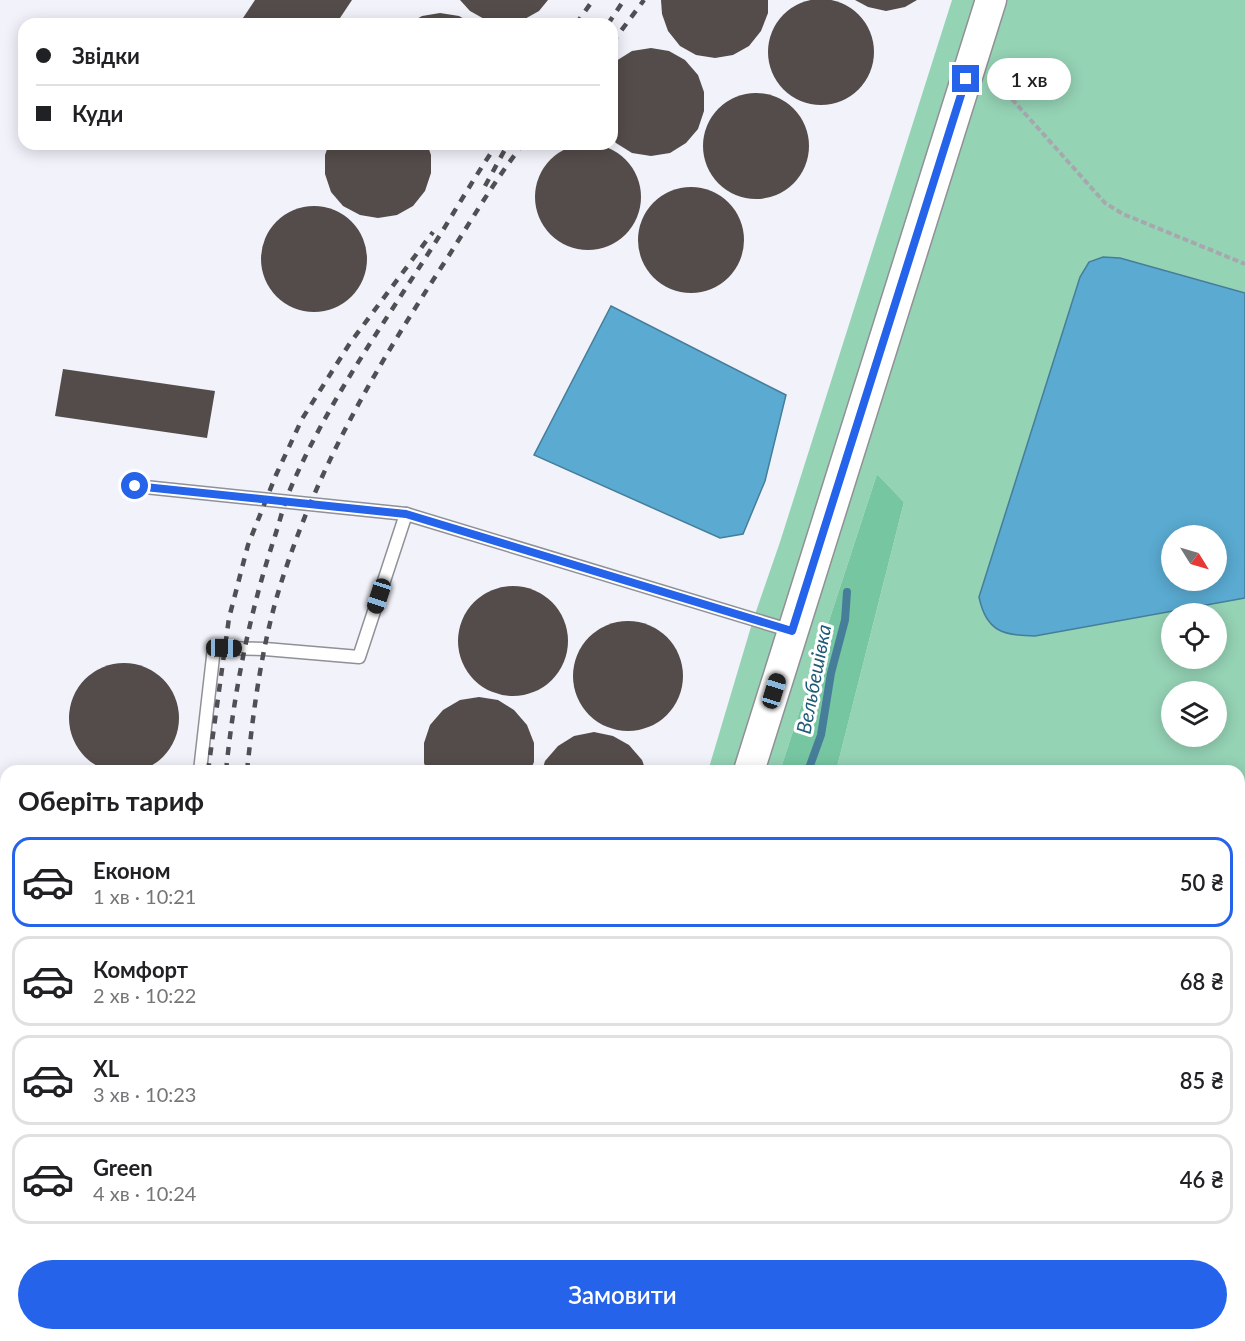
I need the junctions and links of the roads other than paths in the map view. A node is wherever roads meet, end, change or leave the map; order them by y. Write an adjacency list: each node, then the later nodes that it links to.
1 (991, 0): 4 (street)
2 (135, 486): 3 (lane)
3 (406, 514): 4 (lane); 5 (lane)
4 (792, 631): 6 (street)
5 (201, 765)
6 (751, 765)

